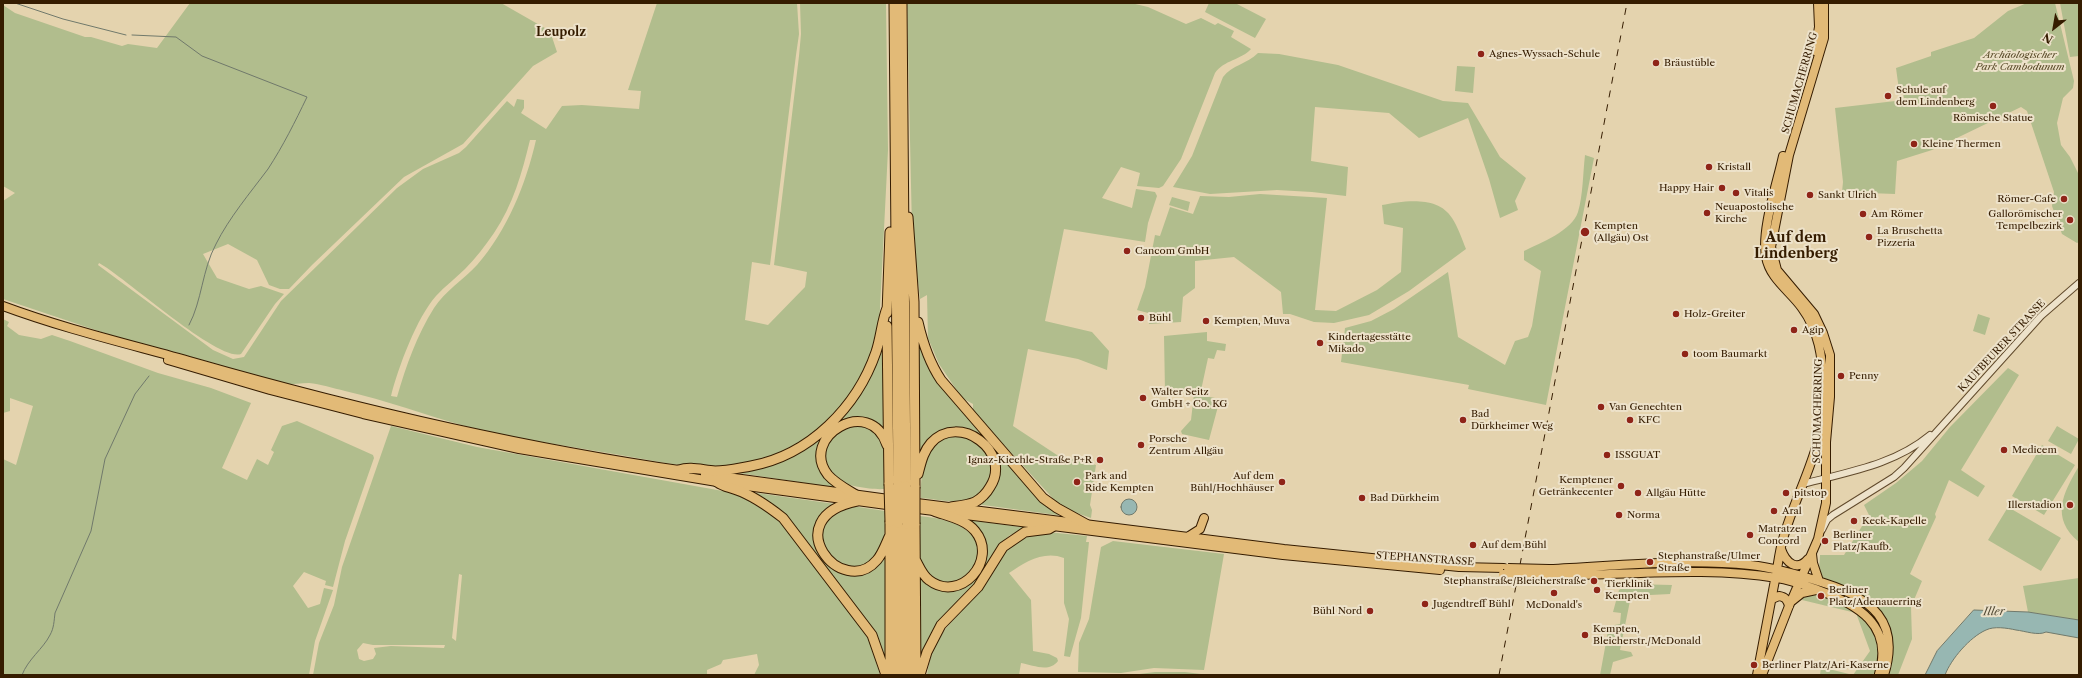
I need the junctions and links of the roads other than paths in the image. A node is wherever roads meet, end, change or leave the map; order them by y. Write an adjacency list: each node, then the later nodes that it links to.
1 (894, 3): 6 (highway)
2 (902, 3): 7 (highway)
3 (1818, 3): 5 (main road, SCHUMACHERRING)
4 (1824, 3): 5 (main road, SCHUMACHERRING)
5 (1813, 68): 16 (main road, SCHUMACHERRING); 18 (main road, SCHUMACHERRING)
6 (895, 189): 11 (highway); 19 (highway)
7 (903, 197): 9 (highway); 19 (highway)
8 (2079, 283): 13 (street, KAUFBEURER STRASSE)
9 (914, 302): 19 (highway); 25 (highway)
10 (3, 306): 12 (main road)
11 (887, 308): 14 (highway); 15 (highway)
12 (142, 350): 15 (main road); 17 (main road)
13 (1942, 425): 16 (street, KAUFBEURER STRASSE); 27 (street, KAUFBEURER STRASSE)
14 (889, 455): 19 (highway); 20 (highway)
15 (679, 470): 20 (main road)
16 (1827, 478): 18 (street, KAUFBEURER STRASSE); 27 (main road, SCHUMACHERRING)
17 (717, 482): 20 (main road); 44 (highway)
18 (1803, 484): 30 (main road, SCHUMACHERRING)
19 (902, 486): 21 (highway); 24 (highway, bridge); 24 (highway, bridge)
20 (856, 498): 21 (main road, STEPHANSTRASSE); 22 (main road, STEPHANSTRASSE); 28 (highway)
21 (951, 507): 25 (main road, STEPHANSTRASSE)
22 (934, 511): 26 (main road, STEPHANSTRASSE); 32 (highway)
23 (1204, 518): 29 (main road)
24 (902, 523): 28 (highway); 32 (highway); 46 (highway); 47 (highway)
25 (1086, 524): 29 (main road, STEPHANSTRASSE)
26 (1054, 526): 33 (main road, STEPHANSTRASSE); 49 (highway)
27 (1821, 531): 31 (main road, SCHUMACHERRING)
28 (890, 535): 45 (highway)
29 (1189, 536): 33 (main road, STEPHANSTRASSE)
30 (1781, 547): 31 (main road); 34 (main road); 35 (main road)
31 (1812, 554): 39 (main road, SCHUMACHERRING); 40 (main road)
32 (915, 559): 48 (highway)
33 (1364, 561): 36 (main road, STEPHANSTRASSE, bridge)
34 (1764, 567): 35 (main road, STEPHANSTRASSE); 36 (main road, STEPHANSTRASSE)
35 (1777, 569): 38 (main road); 39 (main road, STEPHANSTRASSE)
36 (1549, 572): 37 (main road, STEPHANSTRASSE)
37 (1753, 575): 38 (main road, STEPHANSTRASSE); 42 (main road)
38 (1776, 578): 39 (main road, STEPHANSTRASSE); 42 (main road)
39 (1800, 579): 40 (main road); 41 (main road); 43 (main road, SCHUMACHERRING)
40 (1819, 581): 53 (main road)
41 (1816, 590): 43 (main road); 52 (main road)
42 (1772, 596): 43 (main road); 50 (main road)
43 (1789, 604): 51 (main road)
44 (886, 675)
45 (890, 675)
46 (899, 675)
47 (908, 675)
48 (916, 675)
49 (920, 675)
50 (1756, 675)
51 (1762, 675)
52 (1878, 675)
53 (1884, 675)

